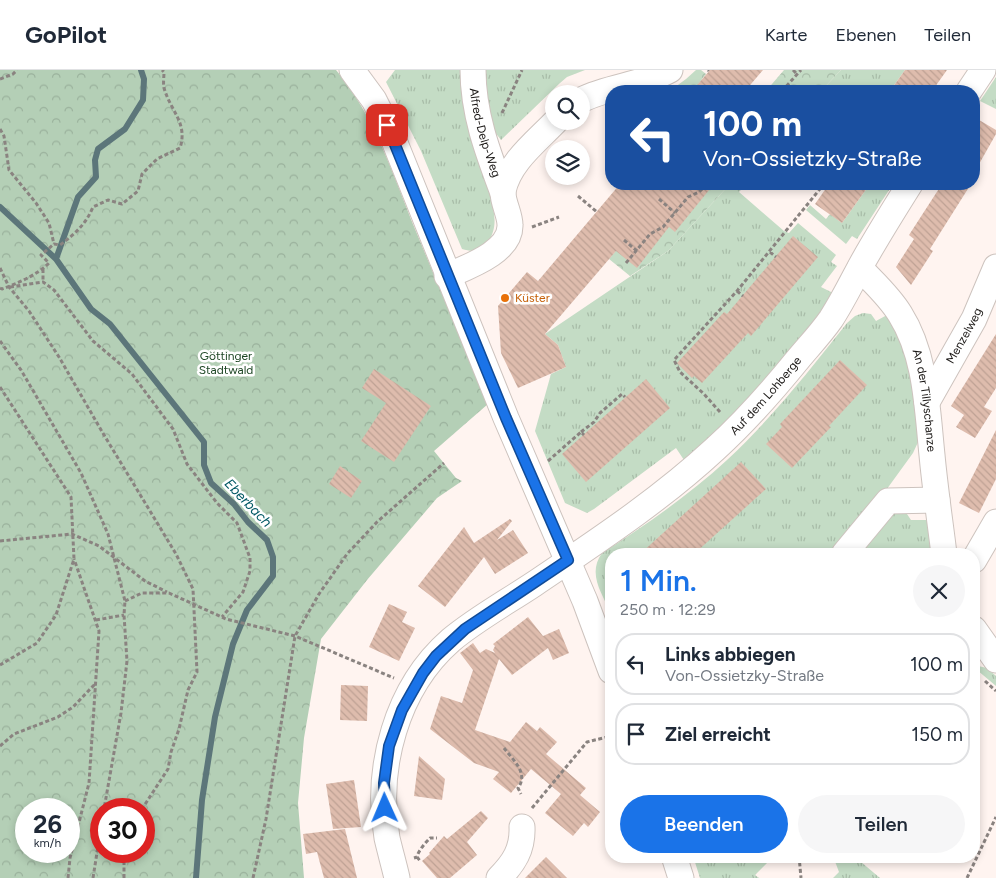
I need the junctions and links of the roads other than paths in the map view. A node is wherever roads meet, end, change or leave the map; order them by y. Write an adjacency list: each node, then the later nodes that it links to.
1 (352, 70): 14 (street)
2 (473, 70): 11 (street, Alfred-Delp-Weg)
3 (670, 70): 5 (street)
4 (983, 70): 6 (street)
5 (625, 85)
6 (973, 85)
7 (605, 90): 8 (street)
8 (590, 96)
9 (547, 130): 11 (street, Alfred-Delp-Weg)
10 (906, 190): 13 (street, Auf dem Lohberge)
11 (503, 194): 14 (street, Alfred-Delp-Weg)
12 (996, 267): 15 (street, Menzelweg)
13 (860, 268): 15 (street, An der Tillyschanze); 21 (street, Auf dem Lohberge)
14 (447, 276): 21 (street)
15 (927, 402): 16 (street, An der Tillyschanze)
16 (937, 500): 18 (street); 19 (street, An der Tillyschanze)
17 (996, 522): 20 (street)
18 (849, 548)
19 (943, 548)
20 (980, 550)
21 (568, 560): 23 (street); 27 (street, Auf dem Lohberge)
22 (980, 642): 24 (street)
23 (605, 654)
24 (996, 660)
25 (525, 820): 28 (street)
26 (676, 863): 29 (street)
27 (395, 871)
28 (499, 878)
29 (681, 878)

